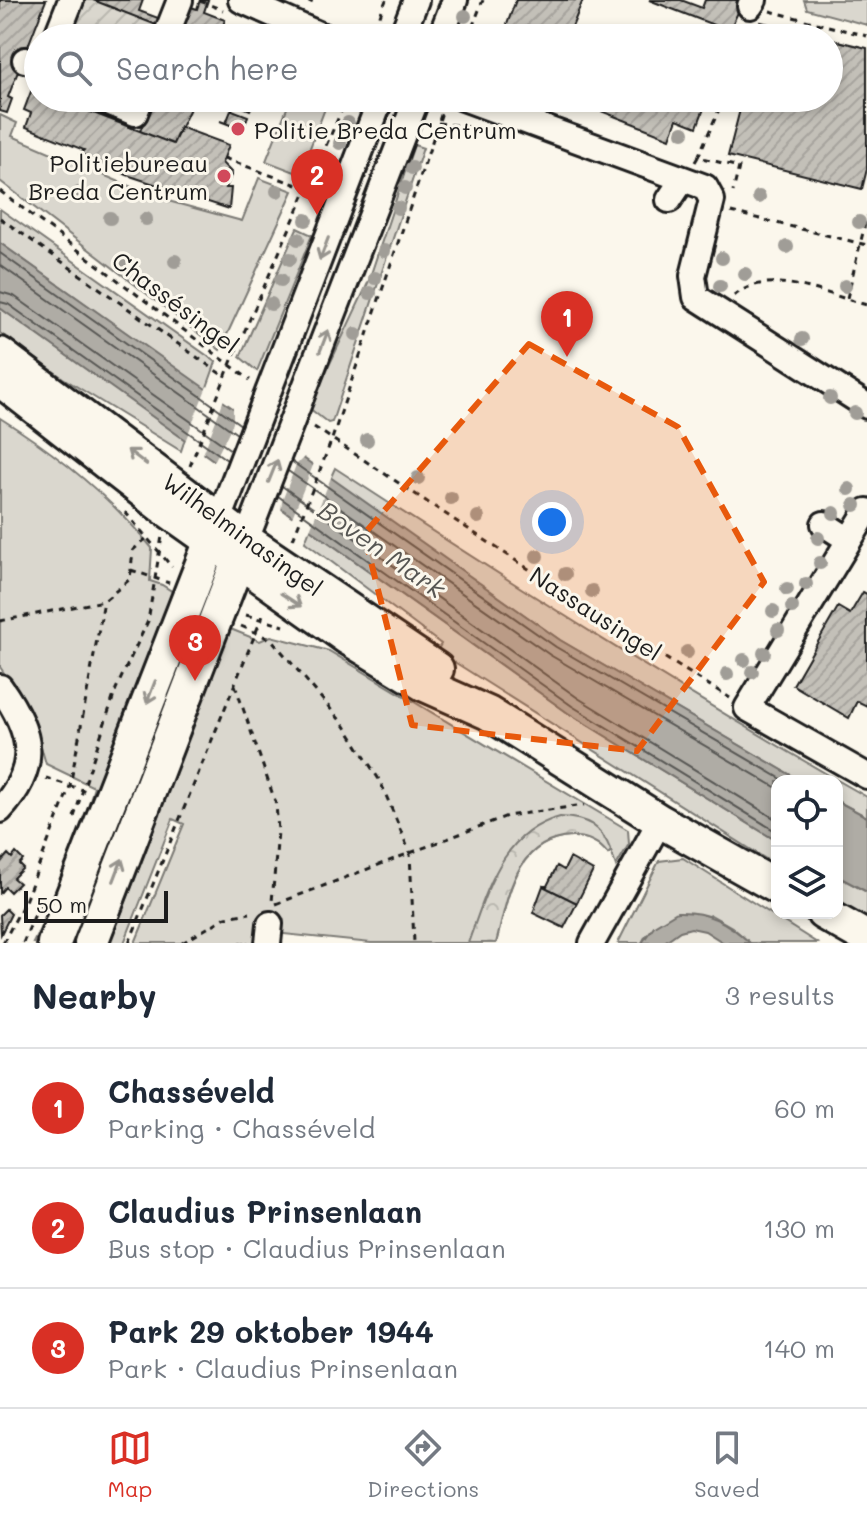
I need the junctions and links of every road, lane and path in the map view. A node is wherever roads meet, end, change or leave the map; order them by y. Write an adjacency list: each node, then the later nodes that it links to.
1 (71, 0): 11 (street)
2 (180, 0): 12 (street)
3 (241, 0): 13 (street)
4 (307, 0): 9 (path)
5 (386, 0): 14 (path)
6 (416, 0): 15 (street)
7 (455, 0): 16 (street)
8 (483, 0): 17 (path)
9 (313, 3)
10 (752, 3): 18 (path)
11 (62, 24)
12 (171, 24)
13 (271, 24)
14 (377, 24)
15 (407, 24)
16 (446, 24)
17 (474, 24)
18 (825, 24)
19 (843, 29): 20 (path)
20 (867, 36)
21 (341, 112): 30 (path)
22 (376, 112): 46 (street, one-way to 46)
23 (412, 112): 48 (street, one-way to 23)
24 (450, 112): 49 (path)
25 (484, 112): 29 (street)
26 (718, 112): 27 (path)
27 (698, 157): 29 (path); 32 (path)
28 (224, 158): 30 (path)
29 (683, 179): 33 (street); 41 (street)
30 (308, 189): 43 (path)
31 (0, 191): 43 (path, Chassésingel)
32 (731, 197)
33 (669, 200)
34 (728, 211): 37 (path)
35 (867, 216): 37 (path)
36 (0, 218): 44 (path)
37 (860, 244): 38 (path); 39 (path)
38 (867, 245)
39 (846, 300): 40 (path); 41 (path)
40 (867, 305)
41 (719, 313): 47 (street)
42 (0, 354): 53 (main road, Wilhelminasingel, one-way to 42)
43 (230, 365): 44 (path); 46 (path, Chassésingel)
44 (225, 377): 50 (path)
45 (0, 380): 53 (main road, Wilhelminasingel)
46 (269, 394): 53 (street)
47 (867, 406)
48 (296, 414): 49 (path); 58 (street, one-way to 48)
49 (332, 439): 54 (path); 69 (path, Nassausingel)
50 (192, 459)
51 (867, 511): 56 (street)
52 (824, 524): 56 (street)
53 (215, 531): 58 (main road, Wilhelminasingel); 86 (main road, one-way to 86)
54 (294, 534)
55 (149, 536): 59 (path)
56 (849, 540): 69 (street)
57 (158, 548): 60 (path)
58 (242, 551): 77 (main road, Wilhelminasingel); 87 (main road, one-way to 58)
59 (131, 570): 60 (path); 62 (path)
60 (156, 577): 61 (path); 73 (path)
61 (180, 590)
62 (104, 601): 64 (path); 72 (path)
63 (261, 620): 66 (path)
64 (0, 621)
65 (234, 623): 66 (path)
66 (256, 635): 67 (path); 78 (path)
67 (235, 685): 82 (path); 88 (path)
68 (0, 687): 70 (street)
69 (747, 708): 71 (street)
70 (27, 772): 72 (path); 75 (street)
71 (867, 776)
72 (70, 786): 73 (path); 84 (path)
73 (83, 790): 76 (path)
74 (593, 805): 78 (path)
75 (0, 810)
76 (73, 820)
77 (660, 821): 79 (main road, Wilhelminasingel); 91 (street)
78 (410, 853): 82 (path); 90 (path)
79 (771, 884)
80 (42, 898): 85 (path)
81 (834, 919): 83 (main road)
82 (270, 924): 89 (path)
83 (867, 938)
84 (3, 943)
85 (23, 943)
86 (54, 943)
87 (91, 943)
88 (129, 943)
89 (182, 943)
90 (414, 943)
91 (592, 943)

